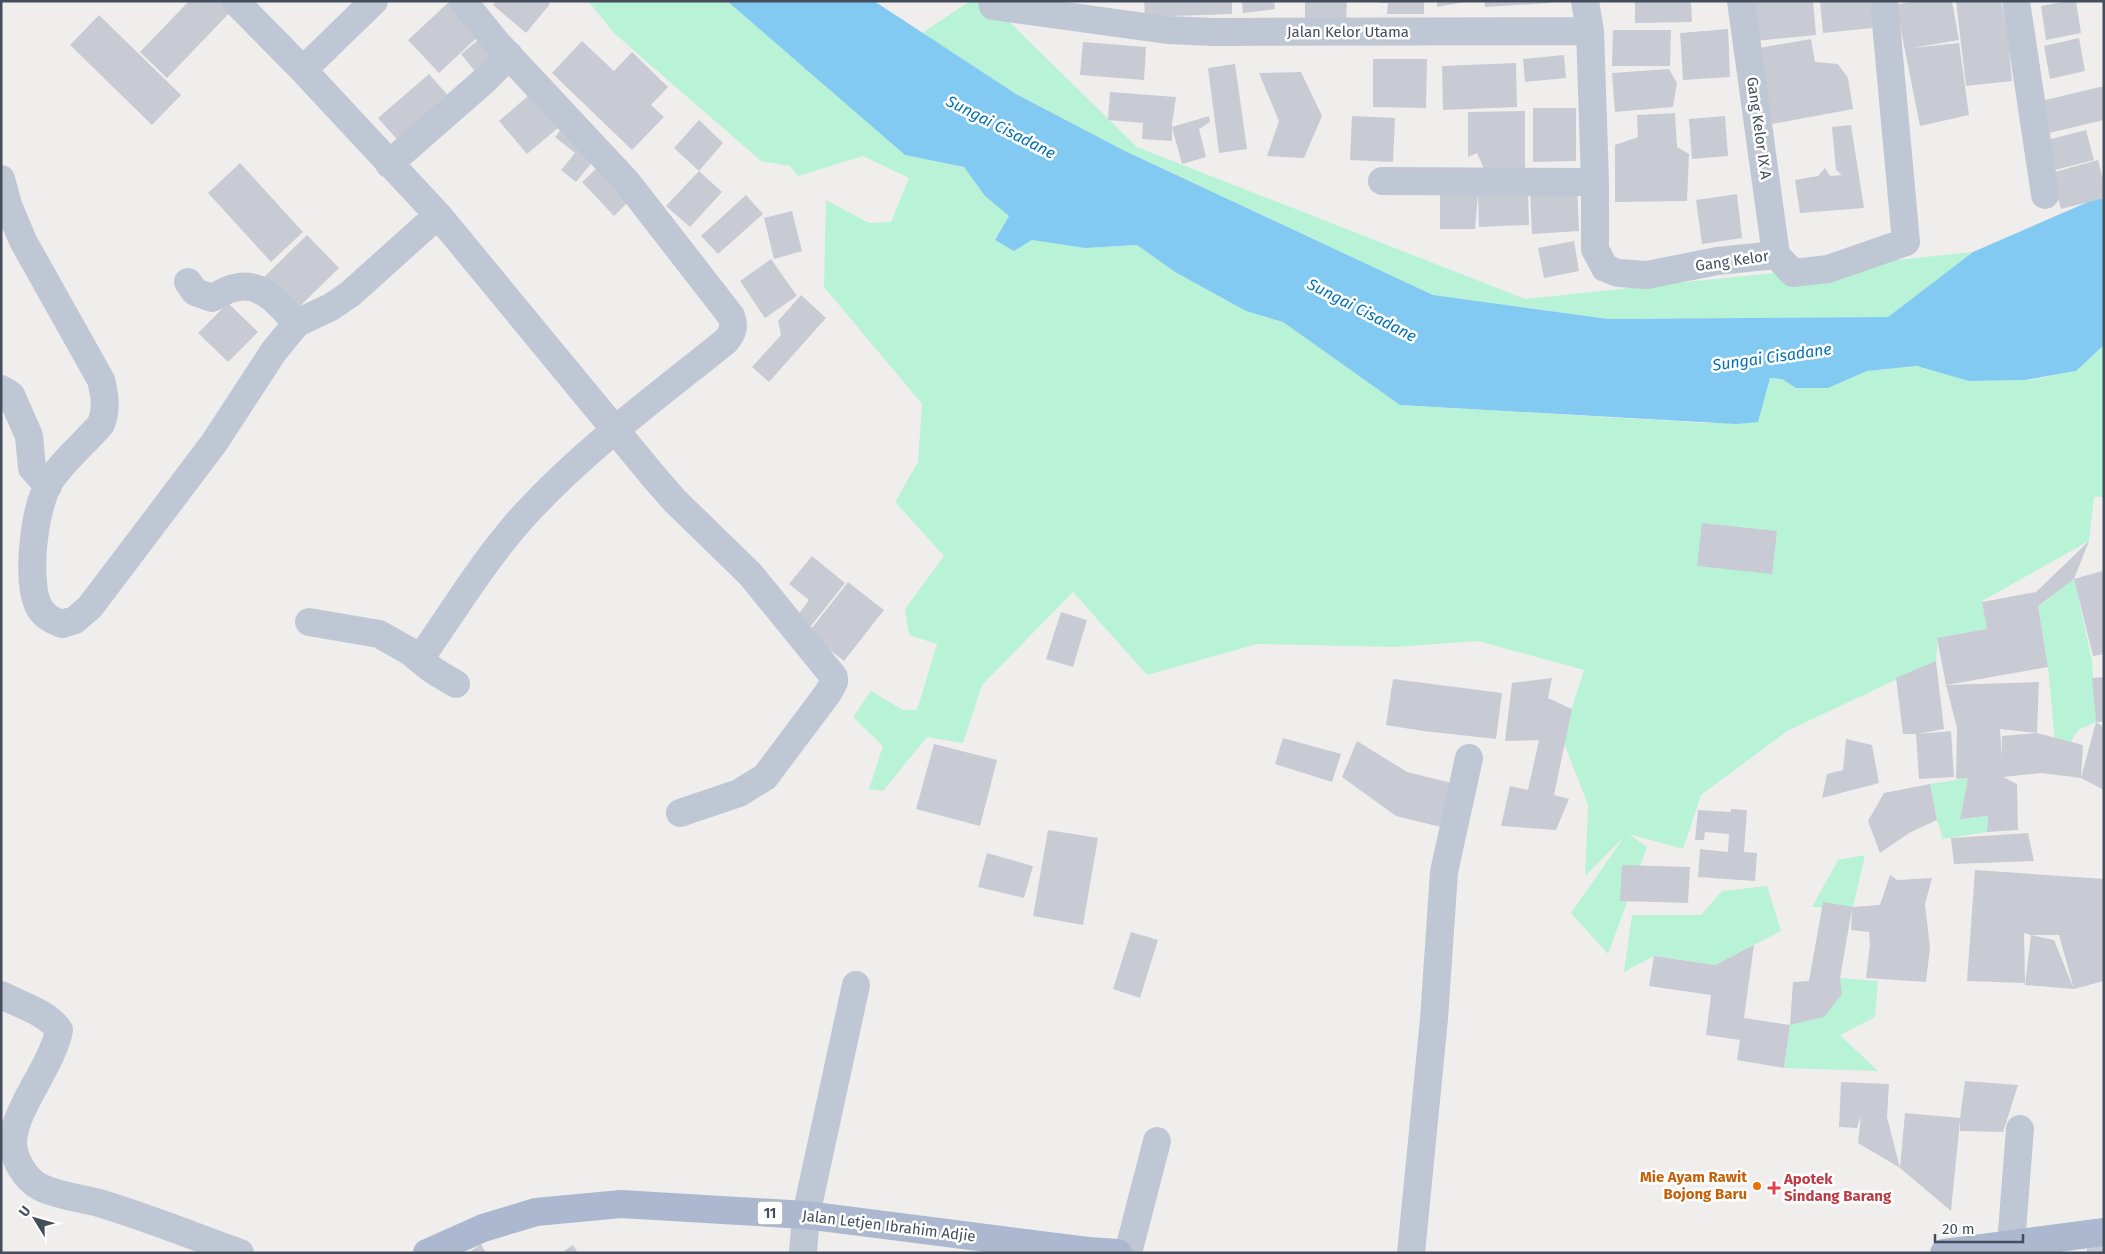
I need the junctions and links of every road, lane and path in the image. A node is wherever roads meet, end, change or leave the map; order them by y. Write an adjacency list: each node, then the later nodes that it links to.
1 (235, 1): 12 (street)
2 (374, 1): 12 (street)
3 (462, 1): 11 (street)
4 (992, 1): 9 (street, Jalan Kelor Utama)
5 (1585, 1): 10 (street, Gang Kelor)
6 (1741, 1): 19 (street, Gang Kelor IX A)
7 (1884, 1): 19 (street, Gang Kelor)
8 (2016, 1): 17 (street)
9 (1107, 11): 10 (street, Jalan Kelor Utama)
10 (1590, 31): 16 (street, Gang Kelor)
11 (508, 55): 13 (street); 23 (street)
12 (303, 70): 13 (street)
13 (389, 164): 18 (street)
14 (1, 179): 24 (street)
15 (1382, 182): 16 (street)
16 (1595, 182): 19 (street, Gang Kelor)
17 (2045, 195)
18 (438, 215): 21 (street); 23 (street)
19 (1776, 255)
20 (188, 282): 21 (street)
21 (297, 323): 24 (street)
22 (1, 389): 24 (street)
23 (616, 430): 26 (street); 29 (street)
24 (48, 486)
25 (309, 622): 26 (street)
26 (420, 659): 27 (street)
27 (456, 684)
28 (1469, 758): 44 (street)
29 (680, 812)
30 (856, 985): 34 (street)
31 (1, 996): 39 (street)
32 (2020, 1129): 36 (street)
33 (1157, 1142): 43 (street)
34 (806, 1215): 38 (main road, Jalan Letjen Ibrahim Adjie / 11); 40 (main road, Jalan Letjen Ibrahim Adjie / 11); 41 (street)
35 (2104, 1232): 37 (main road)
36 (2010, 1244): 37 (main road); 45 (main road)
37 (2067, 1245)
38 (1087, 1252): 42 (main road, Jalan Letjen Ibrahim Adjie / 11)
39 (240, 1253)
40 (427, 1253)
41 (802, 1253)
42 (1118, 1253)
43 (1128, 1253)
44 (1410, 1253)
45 (1944, 1253)

